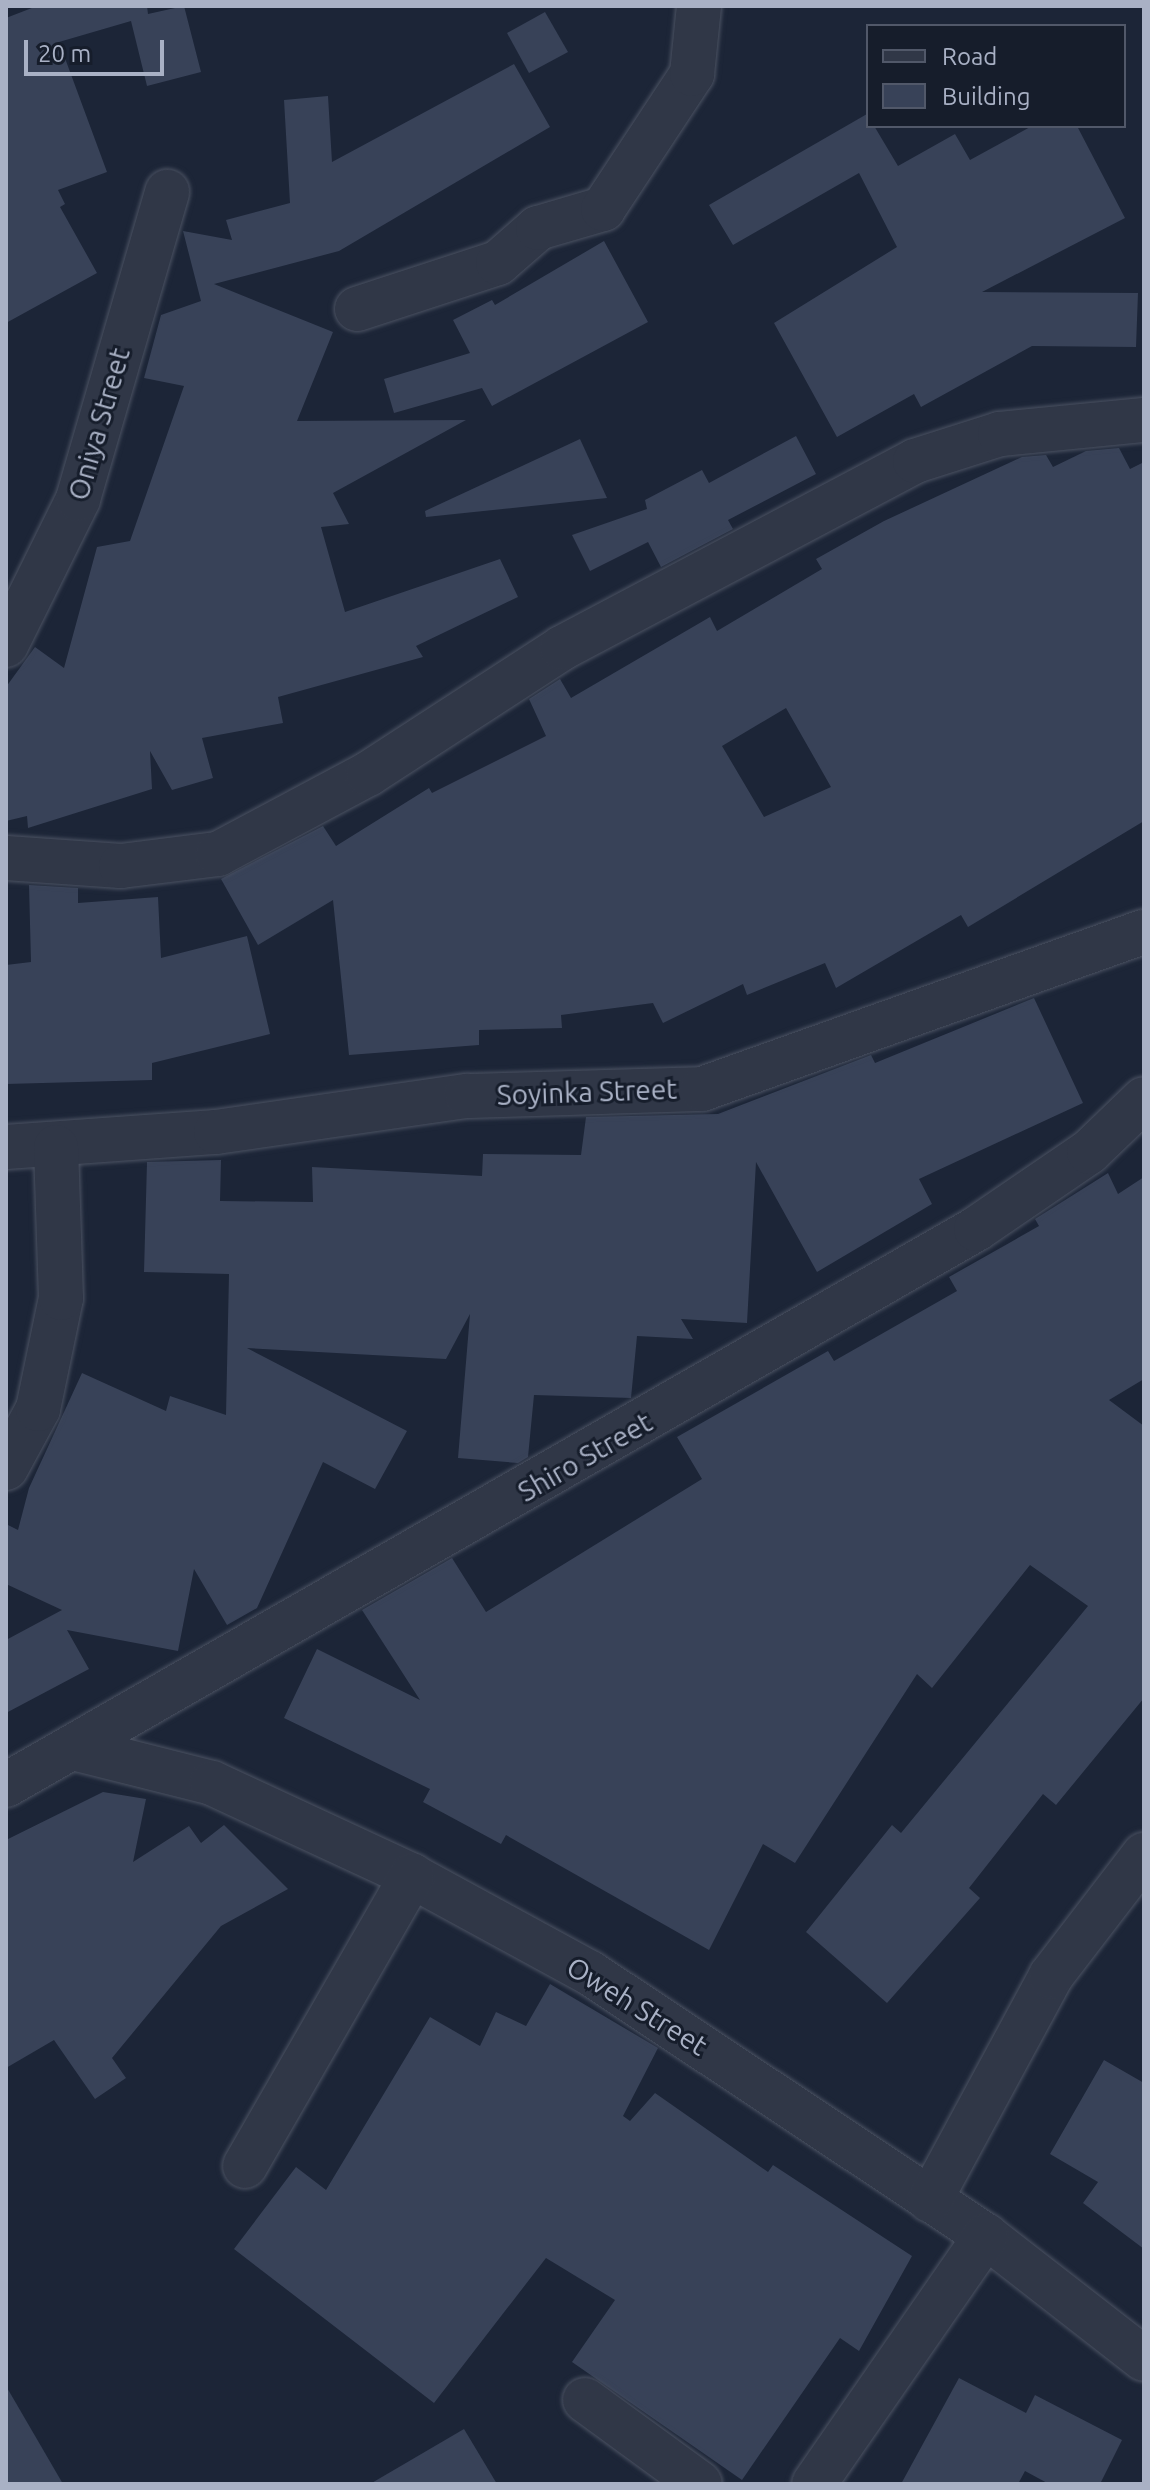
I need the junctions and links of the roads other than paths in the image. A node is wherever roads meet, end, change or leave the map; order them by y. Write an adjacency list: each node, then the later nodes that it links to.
1 (699, 6): 3 (street)
2 (167, 192): 5 (street, Oniya Street)
3 (357, 309)
4 (1144, 420): 6 (street)
5 (6, 645)
6 (6, 858)
7 (1138, 947): 10 (street, Soyinka Street)
8 (1144, 1099): 12 (street, Shiro Street)
9 (6, 1147): 10 (street, Soyinka Street)
10 (56, 1147): 11 (street)
11 (6, 1468)
12 (77, 1749): 13 (street, Shiro Street); 15 (street, Oweh Street)
13 (6, 1785)
14 (1144, 1855): 17 (street)
15 (412, 1876): 16 (street); 17 (street, Oweh Street)
16 (245, 2166)
17 (930, 2200): 18 (street, Oweh Street)
18 (986, 2236): 19 (street, Oweh Street); 22 (street)
19 (1144, 2359)
20 (585, 2400): 21 (street)
21 (700, 2484)
22 (814, 2484)

